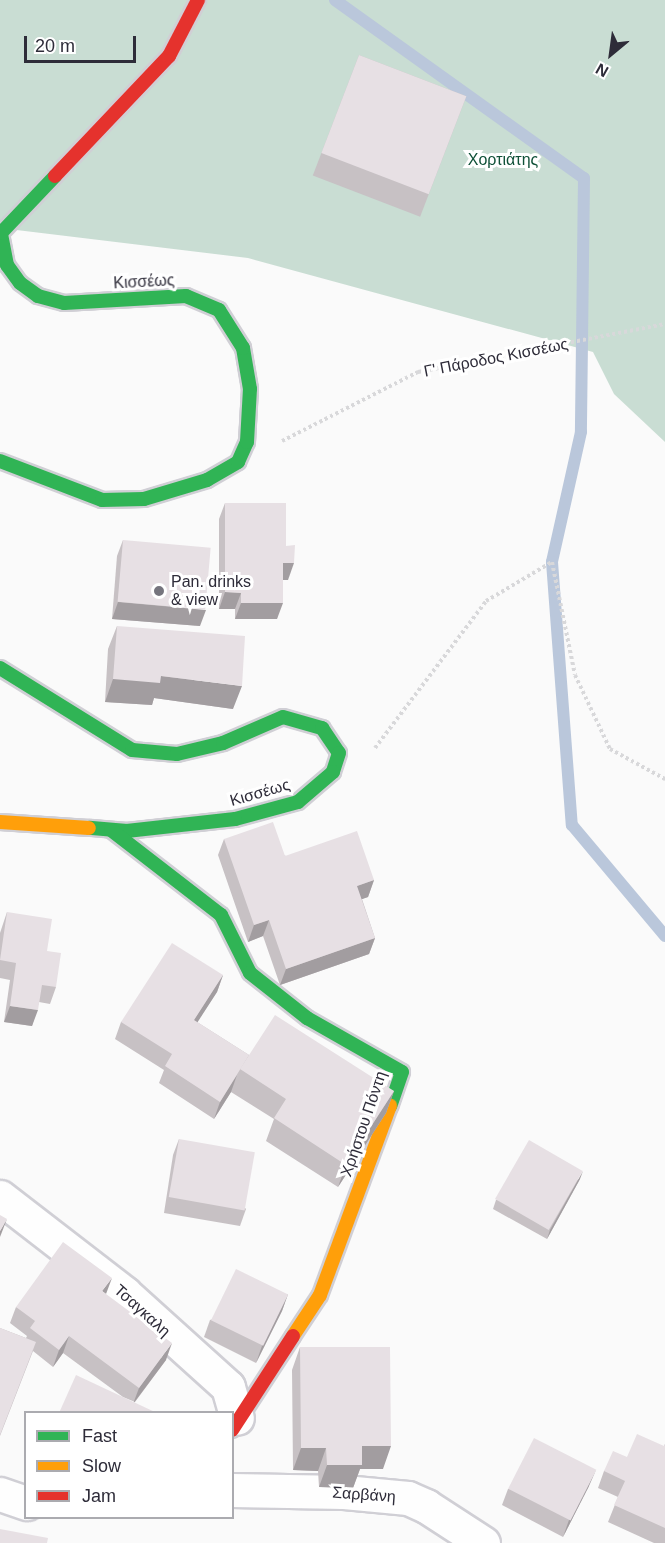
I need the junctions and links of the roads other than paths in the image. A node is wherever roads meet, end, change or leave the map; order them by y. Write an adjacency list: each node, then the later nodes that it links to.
1 (198, 0): 2 (street, Κισσέως)
2 (0, 461)
3 (0, 668): 5 (street, Κισσέως)
4 (0, 822): 5 (street, Κισσέως)
5 (111, 830): 8 (street, Χρήστου Πόντη)
6 (0, 1197): 7 (street, Τσαγκαλη)
7 (233, 1411)
8 (235, 1424)
9 (234, 1490): 12 (street, Σαρβάνη)
10 (0, 1494): 11 (street)
11 (24, 1502)
12 (483, 1543)

